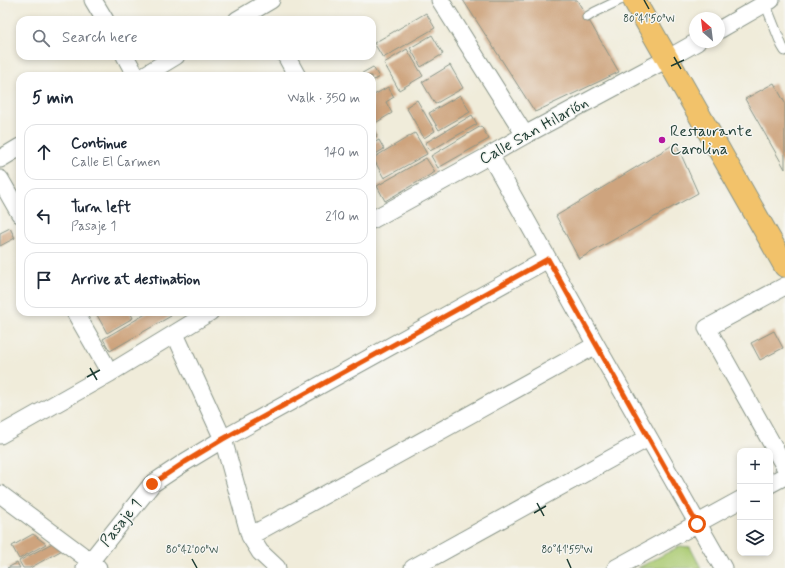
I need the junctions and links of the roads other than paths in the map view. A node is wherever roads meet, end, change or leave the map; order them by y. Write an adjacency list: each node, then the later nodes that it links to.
1 (93, 0): 7 (street)
2 (440, 0): 20 (street)
3 (620, 0): 9 (lane)
4 (634, 0): 13 (highway)
5 (768, 2): 10 (street); 12 (lane)
6 (262, 7): 8 (street)
7 (103, 16)
8 (245, 16)
9 (587, 17)
10 (725, 27)
11 (689, 47): 13 (street, Calle San Hilarión)
12 (785, 52)
13 (667, 59): 20 (street, Calle San Hilarión); 28 (highway)
14 (127, 60): 17 (street)
15 (169, 60): 18 (street)
16 (288, 60): 19 (street)
17 (134, 72)
18 (149, 72)
19 (295, 72)
20 (525, 135): 22 (street, Calle San Hilarión)
21 (16, 149): 23 (street)
22 (490, 155): 26 (street, Calle San Hilarión); 27 (street)
23 (0, 159)
24 (0, 179): 25 (street)
25 (16, 207)
26 (376, 215)
27 (548, 259): 33 (street); 37 (street, Pasaje 1)
28 (785, 266)
29 (785, 286): 38 (street)
30 (77, 316): 34 (street)
31 (204, 316): 32 (street)
32 (175, 334): 34 (street); 37 (street)
33 (596, 345): 36 (street); 44 (street)
34 (110, 374): 35 (street)
35 (0, 435)
36 (648, 438): 43 (street); 47 (street)
37 (223, 439): 44 (street); 45 (street, Pasaje 1)
38 (785, 467)
39 (785, 476): 40 (street)
40 (773, 482)
41 (0, 494): 45 (street)
42 (737, 502): 43 (street)
43 (697, 524): 48 (street); 49 (street)
44 (250, 536): 46 (street)
45 (91, 566)
46 (277, 568)
47 (413, 568)
48 (616, 568)
49 (723, 568)

